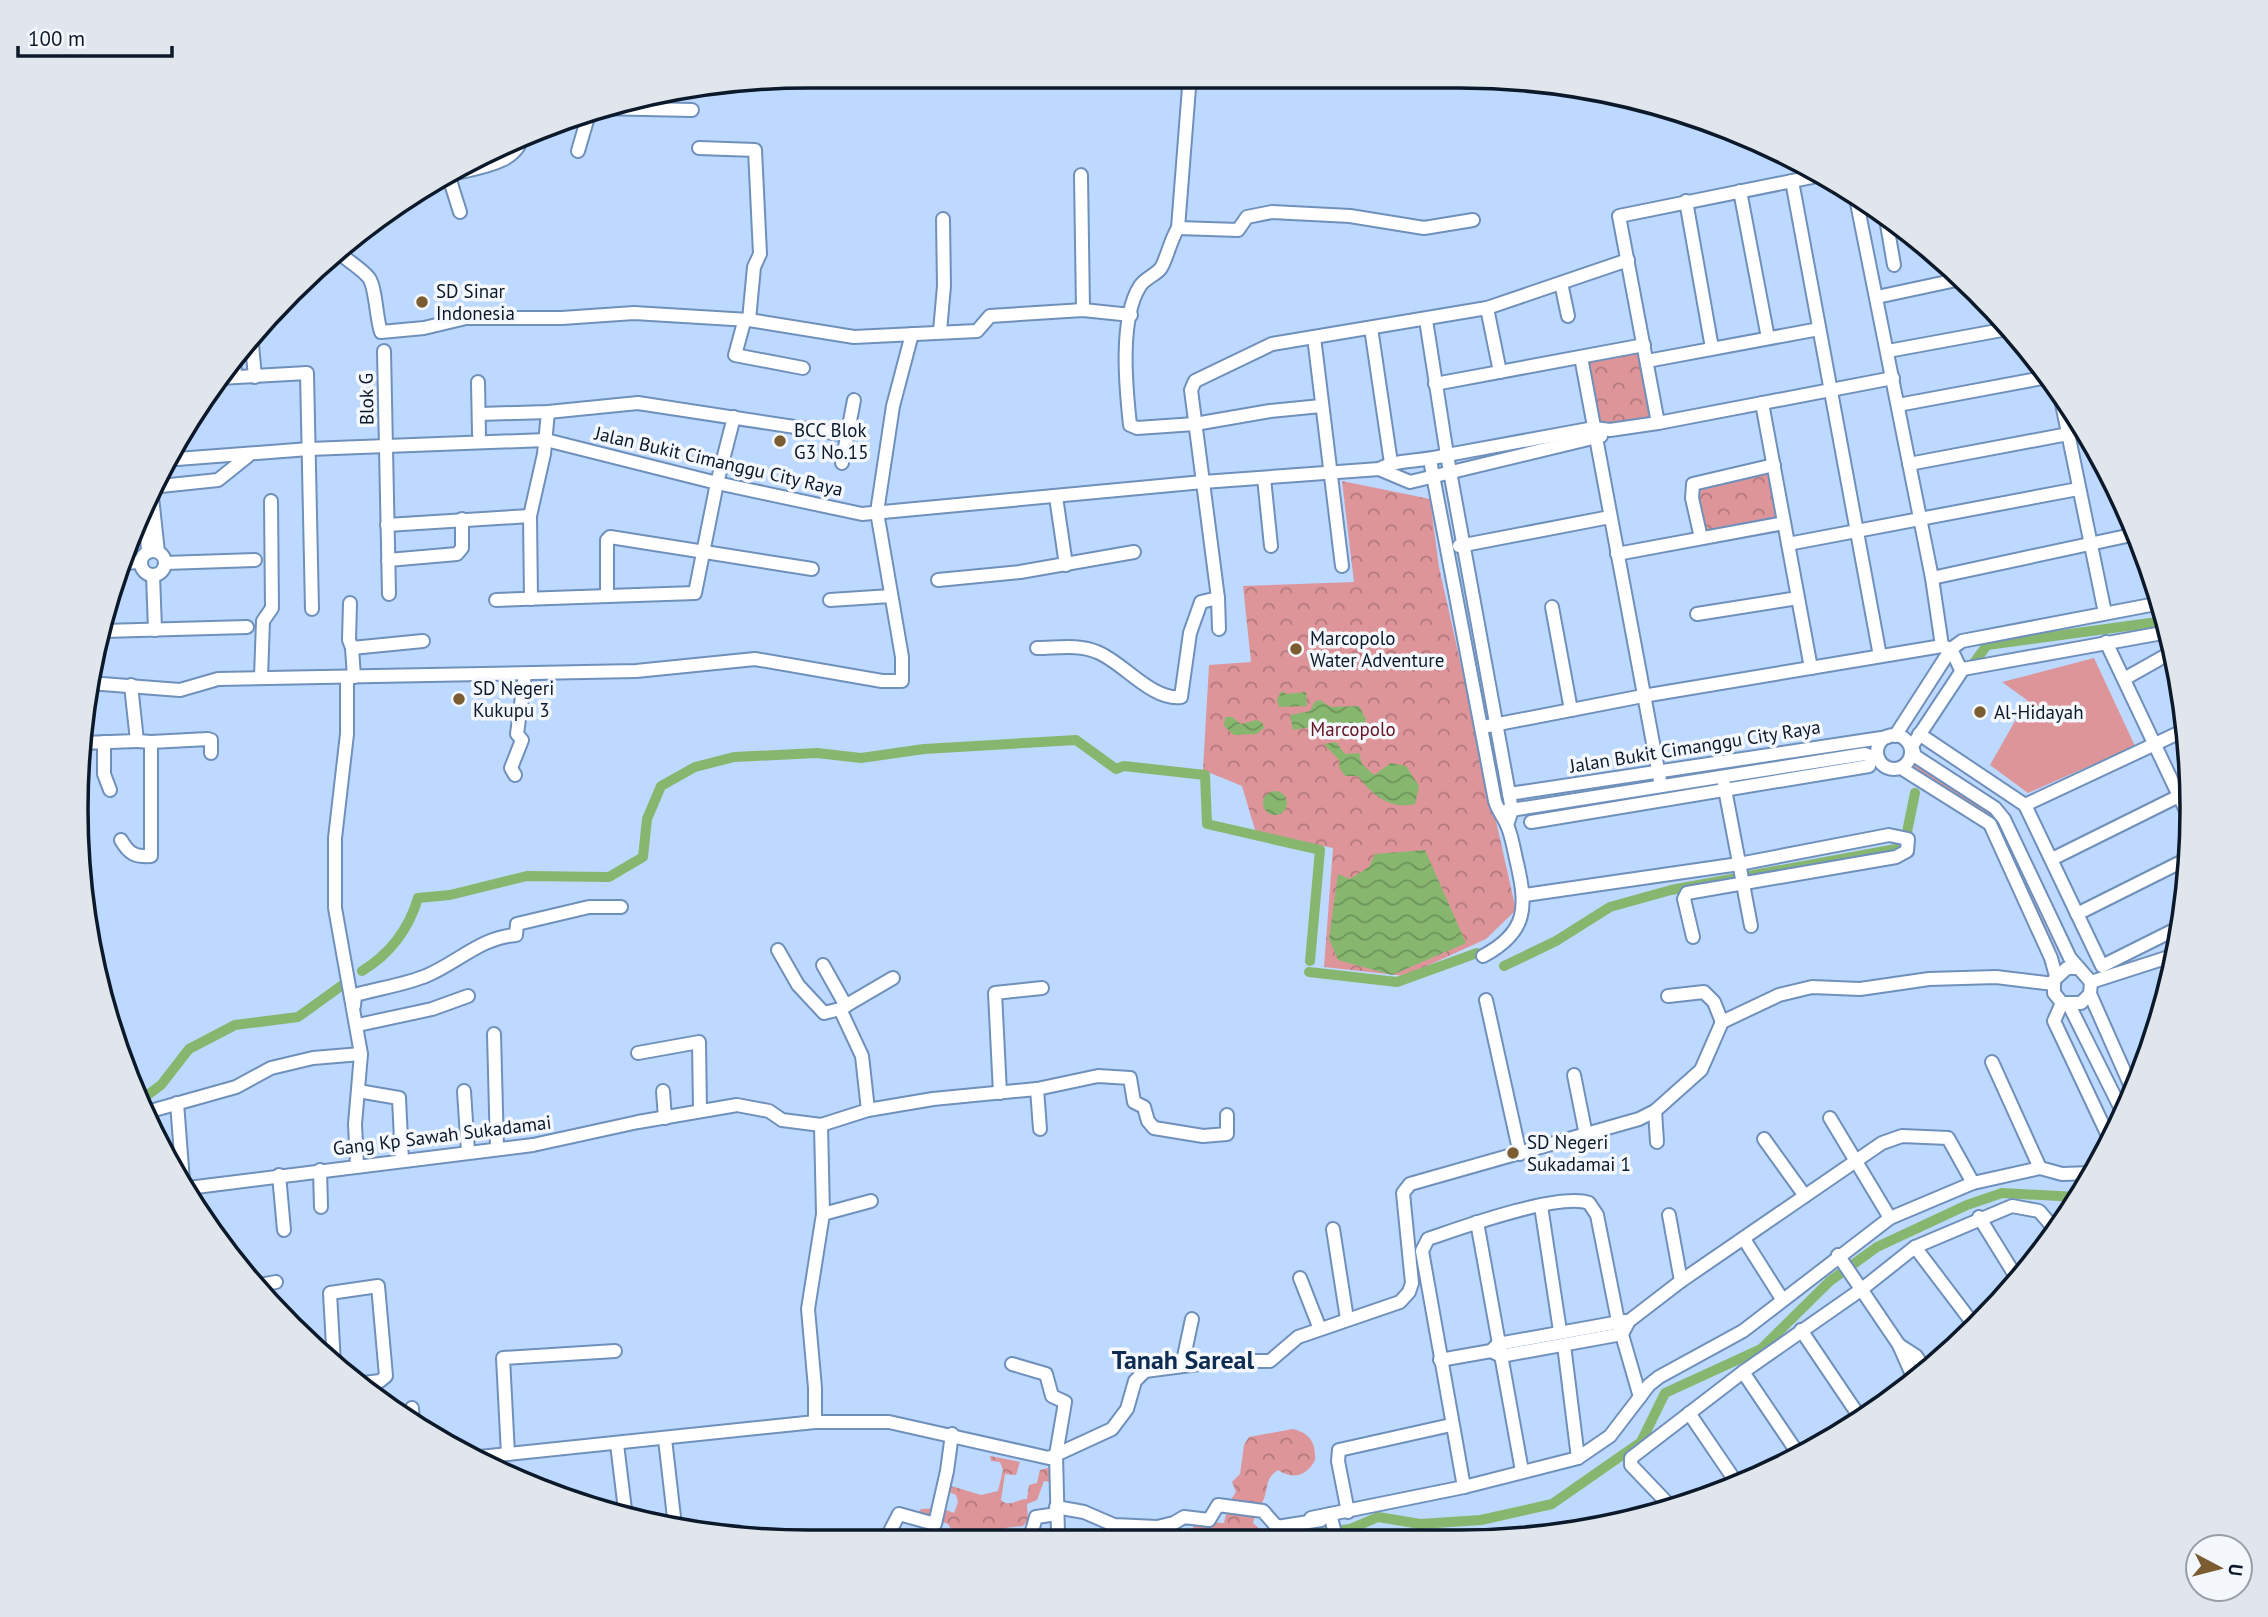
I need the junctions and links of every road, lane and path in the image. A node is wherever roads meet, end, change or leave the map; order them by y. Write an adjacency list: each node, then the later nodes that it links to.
1 (1189, 88): 19 (street)
2 (635, 109): 3 (street)
3 (692, 110)
4 (586, 123): 6 (street)
5 (699, 148): 32 (street)
6 (578, 151)
7 (512, 152): 8 (street)
8 (484, 165)
9 (1081, 175): 28 (street)
10 (1808, 178): 11 (street)
11 (1792, 181): 13 (street); 34 (street)
12 (451, 183): 16 (street)
13 (1741, 191): 14 (street); 39 (street)
14 (1686, 201): 22 (street); 41 (street)
15 (1858, 208): 26 (street)
16 (460, 212)
17 (943, 219): 36 (street)
18 (1474, 220): 19 (street)
19 (1178, 228): 29 (street)
20 (1888, 229): 23 (street)
21 (344, 257): 32 (street)
22 (1629, 261): 25 (street); 40 (street)
23 (1894, 265)
24 (1951, 281): 26 (street)
25 (1561, 283): 27 (street); 30 (street)
26 (1877, 297): 44 (street)
27 (1487, 308): 31 (street); 49 (street)
28 (1083, 310): 29 (street); 36 (street)
29 (1130, 315): 67 (street)
30 (1568, 316)
31 (1426, 320): 33 (street); 56 (street)
32 (747, 321): 37 (street); 47 (street)
33 (1371, 328): 38 (street); 80 (street)
34 (1819, 329): 39 (street); 57 (street)
35 (1999, 330): 44 (street)
36 (940, 331): 37 (street)
37 (912, 334): 94 (street)
38 (1314, 337): 61 (street); 67 (street)
39 (1768, 338): 41 (street)
40 (1644, 345): 45 (street); 46 (street)
41 (1712, 348): 46 (street)
42 (252, 350): 52 (street)
43 (383, 351): 73 (street, Blok G)
44 (1888, 351): 53 (street)
45 (1581, 357): 49 (street); 68 (street)
46 (1647, 361): 66 (street)
47 (803, 368)
48 (235, 372): 51 (street)
49 (1500, 372): 56 (street)
50 (231, 377): 51 (street)
51 (235, 377): 52 (street)
52 (255, 377): 74 (street)
53 (1893, 378): 57 (street); 60 (street)
54 (2038, 379): 60 (street)
55 (478, 382): 63 (street)
56 (1435, 384): 76 (street)
57 (1830, 390): 59 (street); 102 (street)
58 (854, 400): 71 (street)
59 (1762, 403): 66 (street); 82 (street)
60 (1898, 405): 81 (street)
61 (1321, 406): 67 (street); 85 (street)
62 (548, 412): 63 (street); 64 (street); 72 (street)
63 (479, 414): 69 (street)
64 (734, 417): 71 (street); 89 (street)
65 (2065, 417): 70 (street)
66 (1658, 423): 68 (street)
67 (1195, 424): 88 (street)
68 (1595, 433): 76 (street, Jalan Bukit Cimanggu City Raya); 84 (street); 96 (street)
69 (480, 434)
70 (2068, 434): 81 (street); 91 (street)
71 (848, 435): 79 (street)
72 (546, 440): 73 (street, Jalan Bukit Cimanggu City Raya); 89 (street, Jalan Bukit Cimanggu City Raya); 95 (street)
73 (386, 446): 74 (street, Jalan Bukit Cimanggu City Raya); 101 (street, Blok G)
74 (309, 449): 75 (street, Jalan Bukit Cimanggu City Raya); 133 (street)
75 (248, 456): 77 (street, Jalan Bukit Cimanggu City Raya); 90 (street)
76 (1447, 456): 78 (street, Jalan Bukit Cimanggu City Raya); 84 (street)
77 (178, 459)
78 (1430, 460): 80 (street, Jalan Bukit Cimanggu City Raya); 86 (street)
79 (842, 463)
80 (1391, 463): 83 (street, Jalan Bukit Cimanggu City Raya)
81 (1909, 464): 98 (street)
82 (1774, 465): 100 (street); 104 (street)
83 (1379, 469): 85 (street, Jalan Bukit Cimanggu City Raya); 86 (street)
84 (1450, 471): 86 (street); 107 (street)
85 (1333, 473): 87 (street, Jalan Bukit Cimanggu City Raya); 118 (street)
86 (1434, 477): 109 (street)
87 (1264, 478): 88 (street, Jalan Bukit Cimanggu City Raya); 108 (street)
88 (1203, 482): 92 (street, Jalan Bukit Cimanggu City Raya); 125 (street)
89 (717, 483): 94 (street, Jalan Bukit Cimanggu City Raya); 110 (street)
90 (164, 486)
91 (2078, 489): 98 (street); 106 (street)
92 (1056, 497): 94 (street, Jalan Bukit Cimanggu City Raya); 117 (street)
93 (271, 502): 151 (street)
94 (877, 512): 124 (street)
95 (530, 516): 97 (street); 127 (street)
96 (1610, 517): 107 (street); 112 (street)
97 (462, 519): 101 (street); 115 (street)
98 (1919, 519): 102 (street); 120 (street)
99 (147, 522): 113 (street)
100 (1784, 523): 104 (street); 105 (street)
101 (387, 525): 115 (street, Blok G)
102 (1856, 531): 105 (street); 146 (street)
103 (2127, 536): 106 (street)
104 (1701, 538): 112 (street)
105 (1788, 544): 126 (street)
106 (2089, 544): 120 (street); 134 (street)
107 (1464, 545): 109 (street); 158 (street)
108 (1271, 546)
109 (1448, 548): 159 (street)
110 (705, 550): 119 (street); 123 (street); 123 (street)
111 (1134, 552): 117 (street)
112 (1617, 554): 156 (street)
113 (153, 557): 114 (street); 116 (street); 138 (street)
114 (255, 560)
115 (387, 560): 122 (street, Blok G)
116 (132, 561)
117 (1066, 565): 121 (street)
118 (1342, 566)
119 (812, 569)
120 (1932, 578): 145 (street)
121 (938, 580)
122 (389, 594)
123 (607, 596): 127 (street)
124 (891, 596): 129 (street); 150 (street)
125 (1218, 598): 137 (street); 144 (street)
126 (1798, 598): 135 (street); 148 (street)
127 (531, 599): 128 (street)
128 (496, 600)
129 (830, 600)
130 (350, 603): 143 (street)
131 (2151, 605): 134 (street)
132 (1552, 607): 157 (street)
133 (312, 609)
134 (2105, 612): 145 (street)
135 (1697, 614)
136 (247, 627): 138 (street)
137 (1219, 629)
138 (155, 630): 139 (street)
139 (110, 631)
140 (2159, 633): 142 (street)
141 (423, 641): 143 (street)
142 (2106, 642): 149 (street); 153 (street)
143 (352, 648): 152 (street)
144 (1037, 648)
145 (1946, 648): 146 (street); 149 (street); 162 (street)
146 (1880, 656): 148 (street)
147 (2164, 657): 153 (street)
148 (1811, 667): 156 (street)
149 (1969, 667): 160 (street)
150 (525, 674): 152 (street); 173 (street)
151 (261, 677): 152 (street); 155 (street)
152 (351, 677): 210 (street)
153 (2124, 680): 167 (street)
154 (99, 683): 155 (street)
155 (131, 685): 163 (street)
156 (1643, 696): 157 (street); 172 (street)
157 (1571, 710): 158 (street)
158 (1495, 724): 159 (street); 179 (street)
159 (1481, 727): 183 (street)
160 (1919, 733): 168 (street); 181 (street)
161 (2176, 734): 167 (street)
162 (1891, 736): 168 (street); 170 (street); 172 (street, Jalan Bukit Cimanggu City Raya)
163 (137, 740): 164 (street); 165 (street)
164 (104, 742): 166 (street); 177 (street)
165 (151, 742): 169 (street); 186 (street)
166 (91, 743)
167 (2154, 744): 176 (street); 181 (street)
168 (1911, 751): 171 (street); 200 (street)
169 (211, 753)
170 (1874, 763): 171 (street); 174 (street, Jalan Bukit Cimanggu City Raya); 178 (street)
171 (1901, 768): 202 (street)
172 (1658, 770): 175 (street); 179 (street, Jalan Bukit Cimanggu City Raya)
173 (515, 775)
174 (1723, 776): 175 (street, Jalan Bukit Cimanggu City Raya); 178 (street)
175 (1661, 786): 182 (street, Jalan Bukit Cimanggu City Raya)
176 (2180, 786)
177 (110, 790)
178 (1726, 791): 184 (street); 189 (street)
179 (1509, 794): 182 (street)
180 (2180, 795): 187 (street)
181 (2025, 805): 187 (street)
182 (1511, 810): 183 (street, Jalan Bukit Cimanggu City Raya); 185 (street)
183 (1497, 813): 185 (street)
184 (1531, 822)
185 (1507, 825): 190 (street)
186 (121, 840)
187 (2052, 859): 192 (street)
188 (2178, 864): 192 (street)
189 (1741, 875): 189 (street); 190 (street); 193 (street); 195 (street)
190 (1525, 895): 197 (street)
191 (621, 907): 210 (street)
192 (2077, 914): 194 (street)
193 (1751, 926)
194 (2170, 932)
195 (1693, 937)
196 (779, 950): 209 (street)
197 (1483, 956)
198 (2165, 959): 204 (street)
199 (824, 965): 209 (street)
200 (2079, 968): 202 (street); 204 (street)
201 (893, 978): 209 (street)
202 (2055, 980): 208 (street); 211 (street)
203 (1042, 988): 222 (street)
204 (2090, 988): 208 (street); 217 (street)
205 (468, 996): 210 (street)
206 (1668, 996): 211 (street)
207 (1486, 1000): 240 (street)
208 (2066, 1004): 223 (street); 234 (street)
209 (843, 1008): 227 (street)
210 (356, 1019): 213 (street)
211 (1722, 1022): 228 (street)
212 (494, 1034): 238 (street)
213 (361, 1054): 219 (street); 224 (street)
214 (638, 1054): 226 (street)
215 (1992, 1062): 245 (street)
216 (1572, 1075): 235 (street)
217 (2128, 1079)
218 (1037, 1089): 222 (street); 229 (street); 233 (street)
219 (358, 1091): 242 (street); 244 (street)
220 (464, 1091): 239 (street)
221 (663, 1091): 230 (street)
222 (1000, 1093): 227 (street)
223 (2117, 1102)
224 (177, 1103): 225 (street); 243 (street)
225 (154, 1110)
226 (700, 1110): 230 (street, Gang Kp Sawah Sukadamai); 232 (street, Gang Kp Sawah Sukadamai)
227 (868, 1110): 232 (street)
228 (1656, 1111): 235 (street); 237 (street)
229 (1227, 1115)
230 (665, 1118): 238 (street, Gang Kp Sawah Sukadamai)
231 (1830, 1118): 241 (street)
232 (821, 1125): 255 (street)
233 (1041, 1129)
234 (2105, 1129)
235 (1584, 1136): 240 (street)
236 (1764, 1139): 251 (street)
237 (1657, 1142)
238 (496, 1150): 239 (street, Gang Kp Sawah Sukadamai)
239 (468, 1153): 242 (street, Gang Kp Sawah Sukadamai)
240 (1520, 1154): 275 (street)
241 (1857, 1160): 249 (street); 251 (street); 258 (street)
242 (402, 1161): 244 (street, Gang Kp Sawah Sukadamai)
243 (182, 1165)
244 (357, 1166): 246 (street, Gang Kp Sawah Sukadamai)
245 (2040, 1168): 247 (street); 249 (street)
246 (320, 1170): 248 (street, Gang Kp Sawah Sukadamai); 254 (street)
247 (2081, 1174)
248 (279, 1175): 250 (street, Gang Kp Sawah Sukadamai); 262 (street)
249 (1973, 1183): 258 (street)
250 (195, 1187)
251 (1805, 1196): 263 (street)
252 (871, 1201): 255 (street)
253 (1541, 1206): 260 (street); 276 (street); 279 (street)
254 (321, 1207)
255 (823, 1214): 295 (street)
256 (1669, 1215): 268 (street)
257 (1979, 1217): 259 (street); 264 (street); 266 (street)
258 (1890, 1218): 265 (street)
259 (2050, 1221)
260 (1477, 1222): 282 (street); 285 (street)
261 (1333, 1229): 275 (street)
262 (284, 1230)
263 (1744, 1239): 268 (street); 272 (street)
264 (1915, 1247): 271 (street); 274 (street)
265 (1840, 1258): 271 (street); 272 (street)
266 (2012, 1271)
267 (1300, 1278): 277 (street)
268 (1681, 1280): 276 (street)
269 (276, 1282): 270 (street)
270 (266, 1284)
271 (1859, 1284): 278 (street); 281 (street)
272 (1782, 1299): 292 (street)
273 (1192, 1318): 288 (street)
274 (1969, 1318)
275 (1347, 1319): 277 (street)
276 (1623, 1325): 279 (street); 280 (street); 292 (street)
277 (1320, 1329): 288 (street)
278 (1801, 1330): 290 (street); 293 (street)
279 (1560, 1331): 282 (street)
280 (1564, 1345): 282 (street); 304 (street)
281 (1899, 1345): 286 (street); 289 (street)
282 (1497, 1350): 285 (street); 305 (street)
283 (333, 1351): 291 (street)
284 (615, 1351): 301 (street)
285 (1440, 1360): 296 (street)
286 (1921, 1363)
287 (1012, 1364): 303 (street)
288 (1182, 1366): 303 (street)
289 (1910, 1371)
290 (1743, 1372): 294 (street); 300 (street)
291 (371, 1382)
292 (1640, 1397): 304 (street)
293 (1856, 1411)
294 (1689, 1413): 306 (street); 308 (street)
295 (815, 1422): 297 (street); 298 (street)
296 (1451, 1425): 307 (street); 311 (street)
297 (951, 1434): 303 (street); 315 (street)
298 (665, 1439): 299 (street); 312 (street)
299 (617, 1444): 301 (street); 309 (street)
300 (1794, 1447)
301 (508, 1454): 302 (street)
302 (492, 1455)
303 (1056, 1455): 310 (street)
304 (1578, 1458): 305 (street)
305 (1522, 1472): 307 (street)
306 (1732, 1476)
307 (1464, 1487): 311 (street)
308 (1664, 1499)
309 (624, 1506)
310 (1056, 1511): 314 (street); 316 (street); 317 (street)
311 (1348, 1512): 314 (street)
312 (674, 1517)
313 (1311, 1518): 314 (street)
314 (1331, 1518): 318 (street)
315 (891, 1530)
316 (1032, 1530)
317 (1058, 1530)
318 (1334, 1530)

